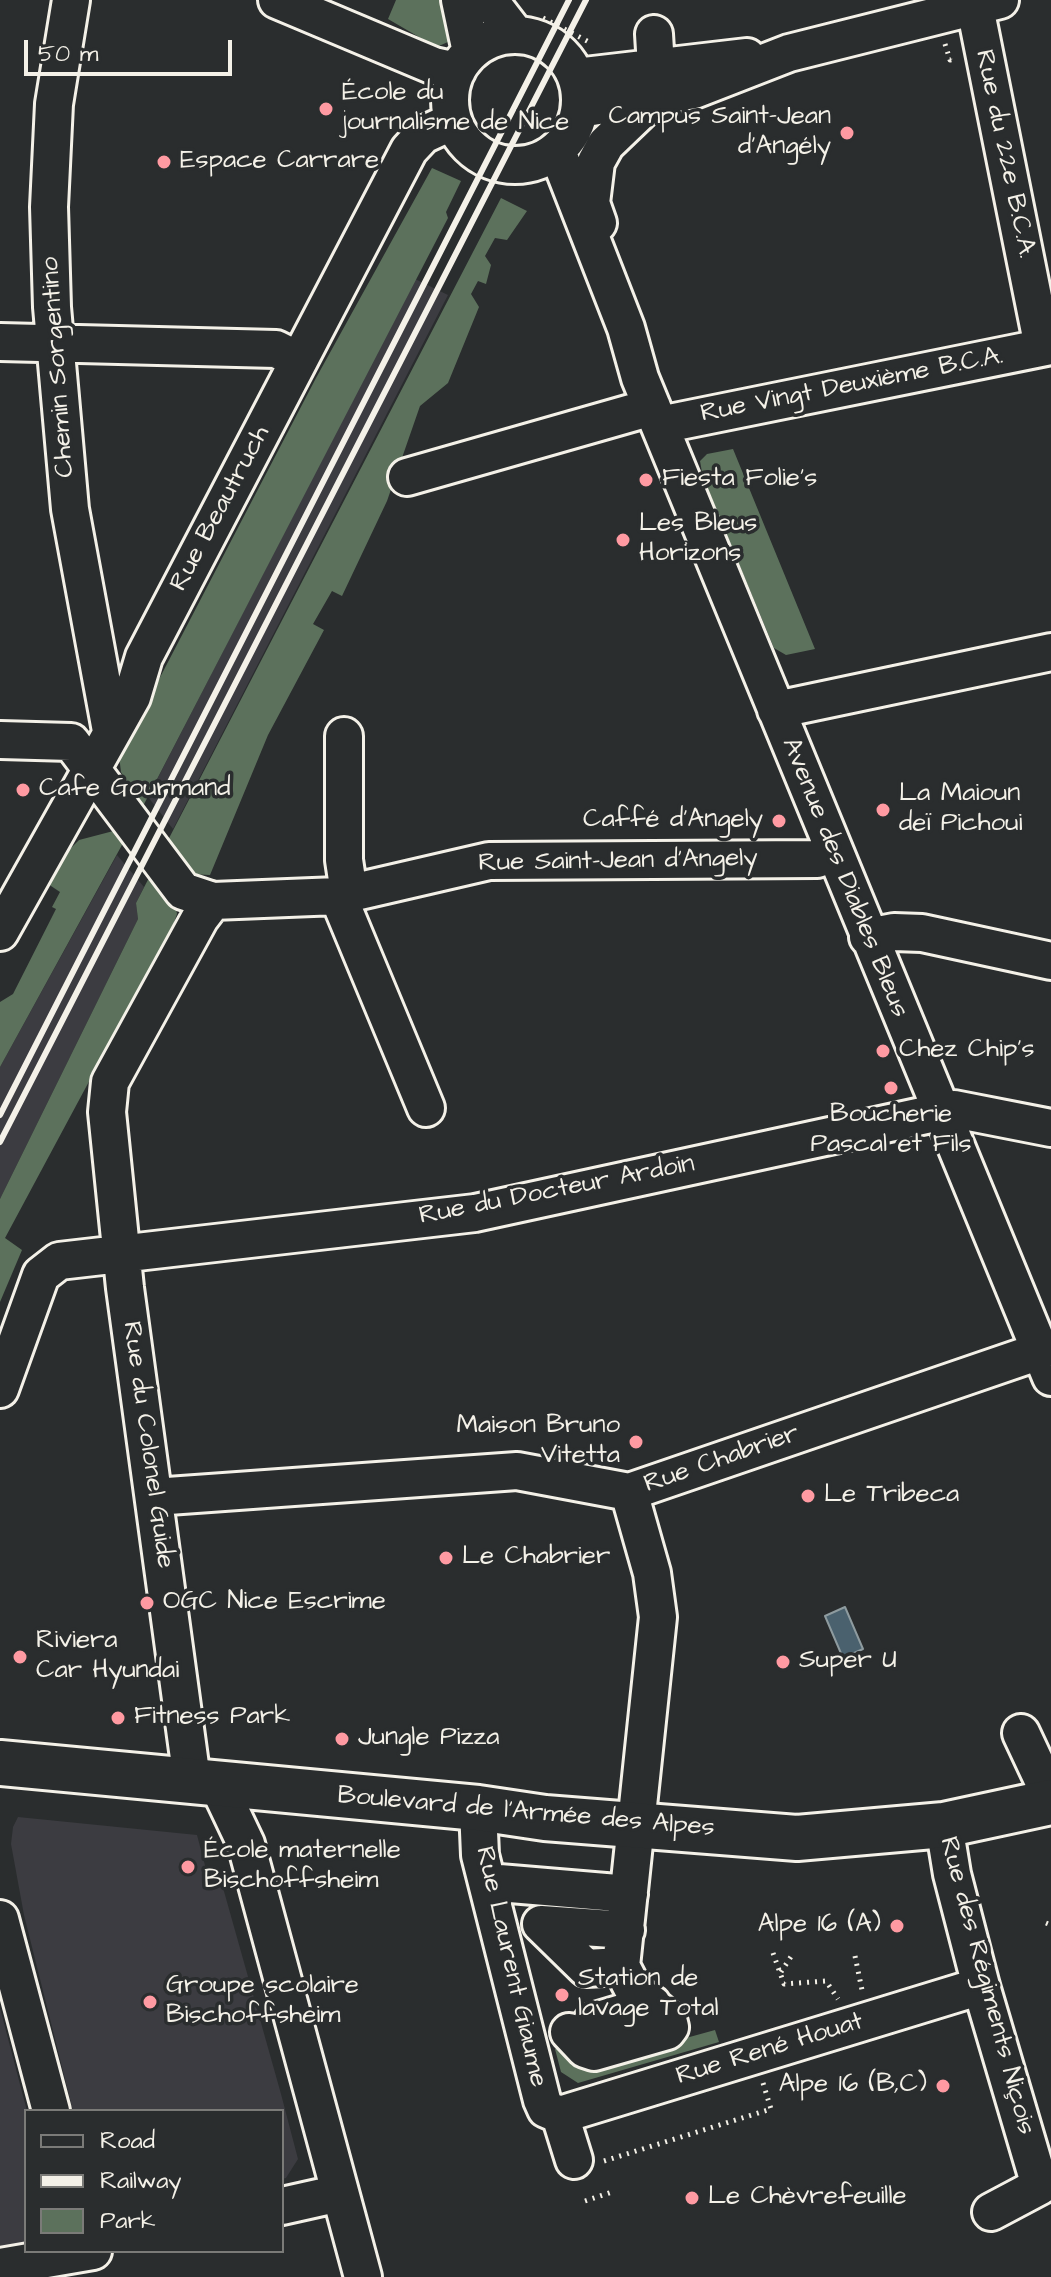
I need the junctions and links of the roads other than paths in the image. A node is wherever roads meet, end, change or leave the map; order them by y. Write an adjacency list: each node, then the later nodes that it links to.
1 (71, 0): 13 (street, Chemin Sorgentino)
2 (277, 0): 7 (street)
3 (460, 0): 7 (street)
4 (489, 0): 6 (street)
5 (987, 4): 8 (street); 14 (street, Rue du 22e B.C.A.)
6 (527, 25): 7 (street); 9 (street)
7 (464, 62): 10 (street)
8 (655, 66): 9 (street); 16 (street, Avenue des Diables Bleus)
9 (578, 93): 11 (street)
10 (453, 121): 11 (street); 15 (street, Rue Beautruch)
11 (544, 157): 16 (street, Avenue des Diables Bleus)
12 (0, 342): 13 (street)
13 (54, 342): 15 (street); 18 (street, Chemin Sorgentino)
14 (1047, 347): 16 (street, Rue Vingt Deuxième B.C.A.)
15 (298, 360): 20 (street, Rue Beautruch)
16 (651, 403): 17 (street, Rue Vingt Deuxième B.C.A.); 21 (street, Avenue des Diables Bleus)
17 (407, 477)
18 (97, 650): 20 (street); 22 (street, Chemin Sorgentino)
19 (1051, 652): 21 (street)
20 (144, 657): 22 (street, Rue Beautruch)
21 (776, 710): 26 (street, Avenue des Diables Bleus)
22 (111, 731): 25 (street, Rue Beautruch)
23 (344, 736): 27 (street)
24 (0, 740): 25 (street)
25 (89, 768): 28 (street); 29 (street, Rue Beautruch)
26 (834, 853): 27 (street, Rue Saint-Jean d'Angely); 30 (street, Avenue des Diables Bleus)
27 (343, 895): 28 (street, Rue Saint-Jean d'Angely); 32 (street)
28 (213, 901): 35 (street)
29 (0, 932)
30 (868, 937): 31 (street); 33 (street, Avenue des Diables Bleus)
31 (1051, 961)
32 (426, 1108)
33 (940, 1112): 34 (street, Rue du Docteur Ardoin); 35 (street, Rue du Docteur Ardoin); 36 (street, Avenue des Diables Bleus)
34 (1051, 1128)
35 (122, 1252): 37 (street, Rue du Docteur Ardoin); 39 (street, Rue du Colonel Guide)
36 (1046, 1364): 38 (street, Rue Chabrier)
37 (0, 1389)
38 (629, 1492): 39 (street, Rue Chabrier); 45 (street)
39 (154, 1497): 42 (street, Rue du Colonel Guide)
40 (1021, 1733): 43 (street)
41 (0, 1763): 42 (main road, Boulevard de l'Armée des Alpes)
42 (205, 1782): 44 (main road, Boulevard de l'Armée des Alpes); 59 (street, Rue du Colonel Guide)
43 (1051, 1800): 46 (main road, Boulevard de l'Armée des Alpes)
44 (478, 1808): 45 (main road, Boulevard de l'Armée des Alpes); 47 (street, Rue Laurent Giaume)
45 (637, 1825): 46 (main road, Boulevard de l'Armée des Alpes); 49 (street)
46 (944, 1825): 54 (street, Rue des Régiments Niçois)
47 (487, 1882): 48 (street); 57 (street, Rue Laurent Giaume)
48 (532, 1886): 49 (street); 52 (street)
49 (629, 1894): 51 (street)
50 (0, 1919): 56 (street)
51 (626, 1930): 52 (street); 53 (street)
52 (545, 1939): 53 (street)
53 (621, 1966): 55 (street)
54 (981, 1986): 57 (street, Rue René Houat); 61 (street, Rue des Régiments Niçois)
55 (581, 2027)
56 (50, 2109)
57 (560, 2115): 58 (street, Rue Laurent Giaume)
58 (583, 2162)
59 (340, 2193): 60 (street); 64 (street, Rue du Colonel Guide)
60 (284, 2206)
61 (991, 2212)
62 (92, 2258): 63 (street)
63 (0, 2267)
64 (363, 2277)

